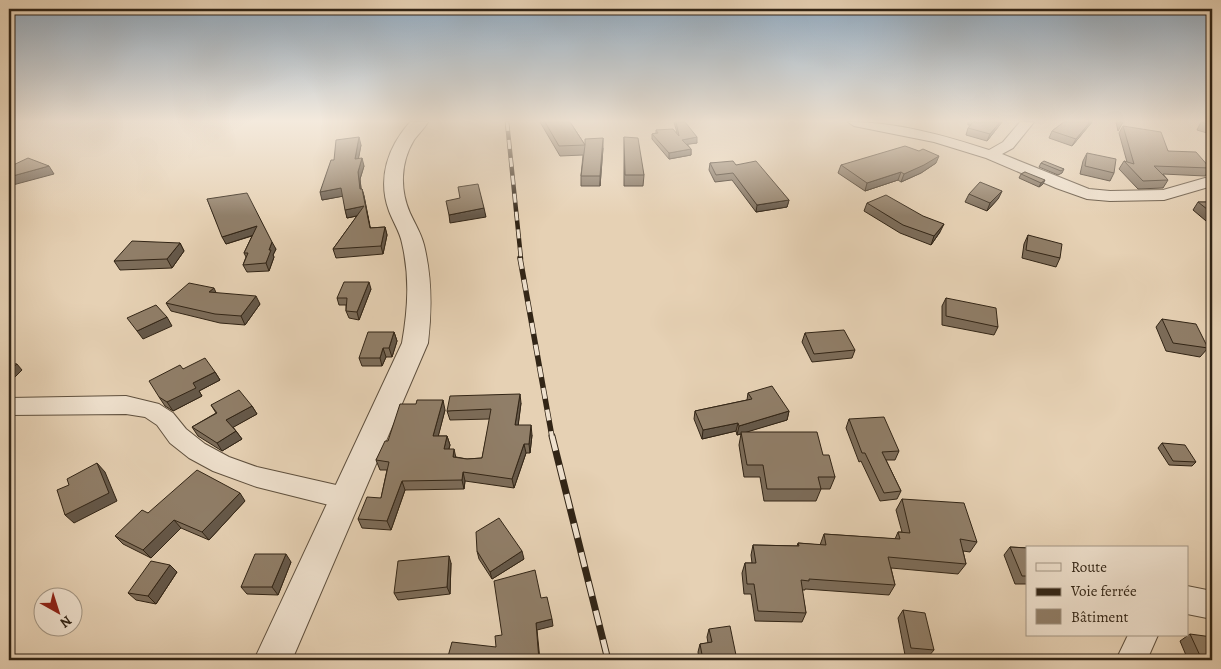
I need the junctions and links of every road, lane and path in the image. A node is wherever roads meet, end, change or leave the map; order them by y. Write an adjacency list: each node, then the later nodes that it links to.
1 (398, 153): 7 (street)
2 (985, 153): 4 (street)
3 (994, 153): 4 (street)
4 (991, 155): 5 (street)
5 (1212, 181)
6 (9, 407): 7 (street)
7 (345, 498): 11 (street)
8 (1188, 600): 9 (street)
9 (1212, 605)
10 (1143, 636): 12 (street)
11 (273, 660)
12 (1131, 660)

